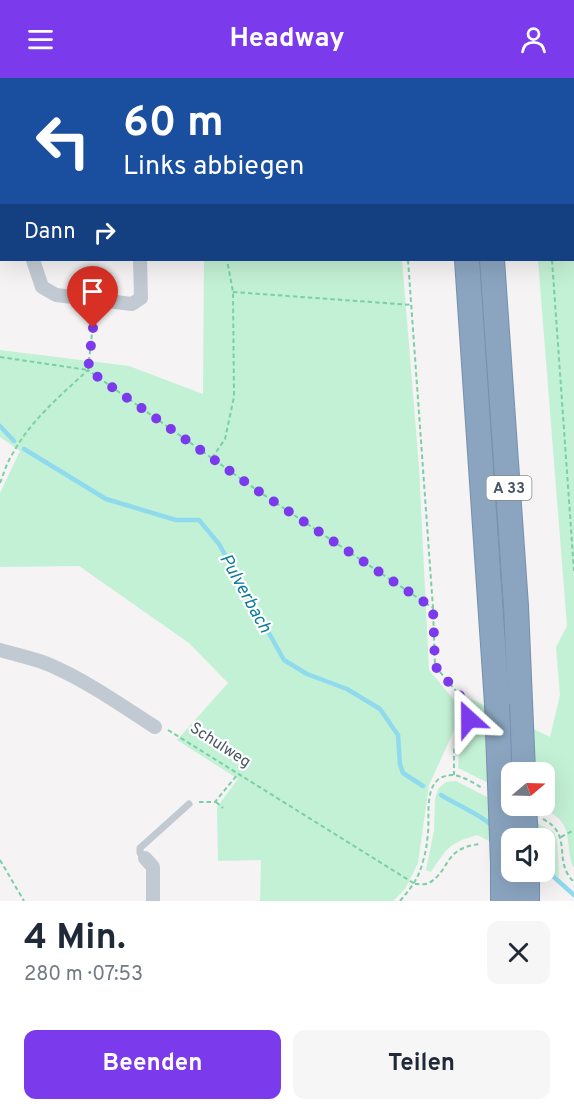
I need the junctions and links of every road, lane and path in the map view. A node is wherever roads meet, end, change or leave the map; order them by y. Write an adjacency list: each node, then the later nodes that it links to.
1 (33, 261): 9 (street)
2 (140, 261): 9 (street)
3 (226, 261): 8 (path)
4 (408, 261): 10 (path)
5 (467, 261): 38 (highway, A 33, bridge)
6 (492, 261): 19 (highway, A 33)
7 (552, 261): 15 (path)
8 (233, 292): 10 (path); 13 (path)
9 (96, 301): 12 (path)
10 (412, 305): 16 (path)
11 (0, 357): 12 (path)
12 (88, 370): 13 (path); 14 (path)
13 (212, 458): 16 (path)
14 (0, 483)
15 (574, 571)
16 (433, 608): 21 (path)
17 (0, 650): 18 (street)
18 (155, 727): 20 (path, Schulweg)
19 (523, 762)
20 (237, 775): 23 (path); 34 (path, Schulweg)
21 (454, 775): 22 (path); 34 (path)
22 (484, 789)
23 (215, 802): 24 (path); 25 (path)
24 (189, 804): 30 (lane)
25 (224, 808)
26 (540, 816): 28 (path)
27 (574, 830): 28 (path)
28 (561, 837): 33 (path)
29 (480, 844): 34 (path)
30 (145, 858): 36 (street)
31 (0, 860): 35 (path)
32 (527, 882): 39 (highway)
33 (574, 882)
34 (415, 884): 37 (path)
35 (24, 901)
36 (153, 901)
37 (400, 901)
38 (503, 901)
39 (527, 901)

